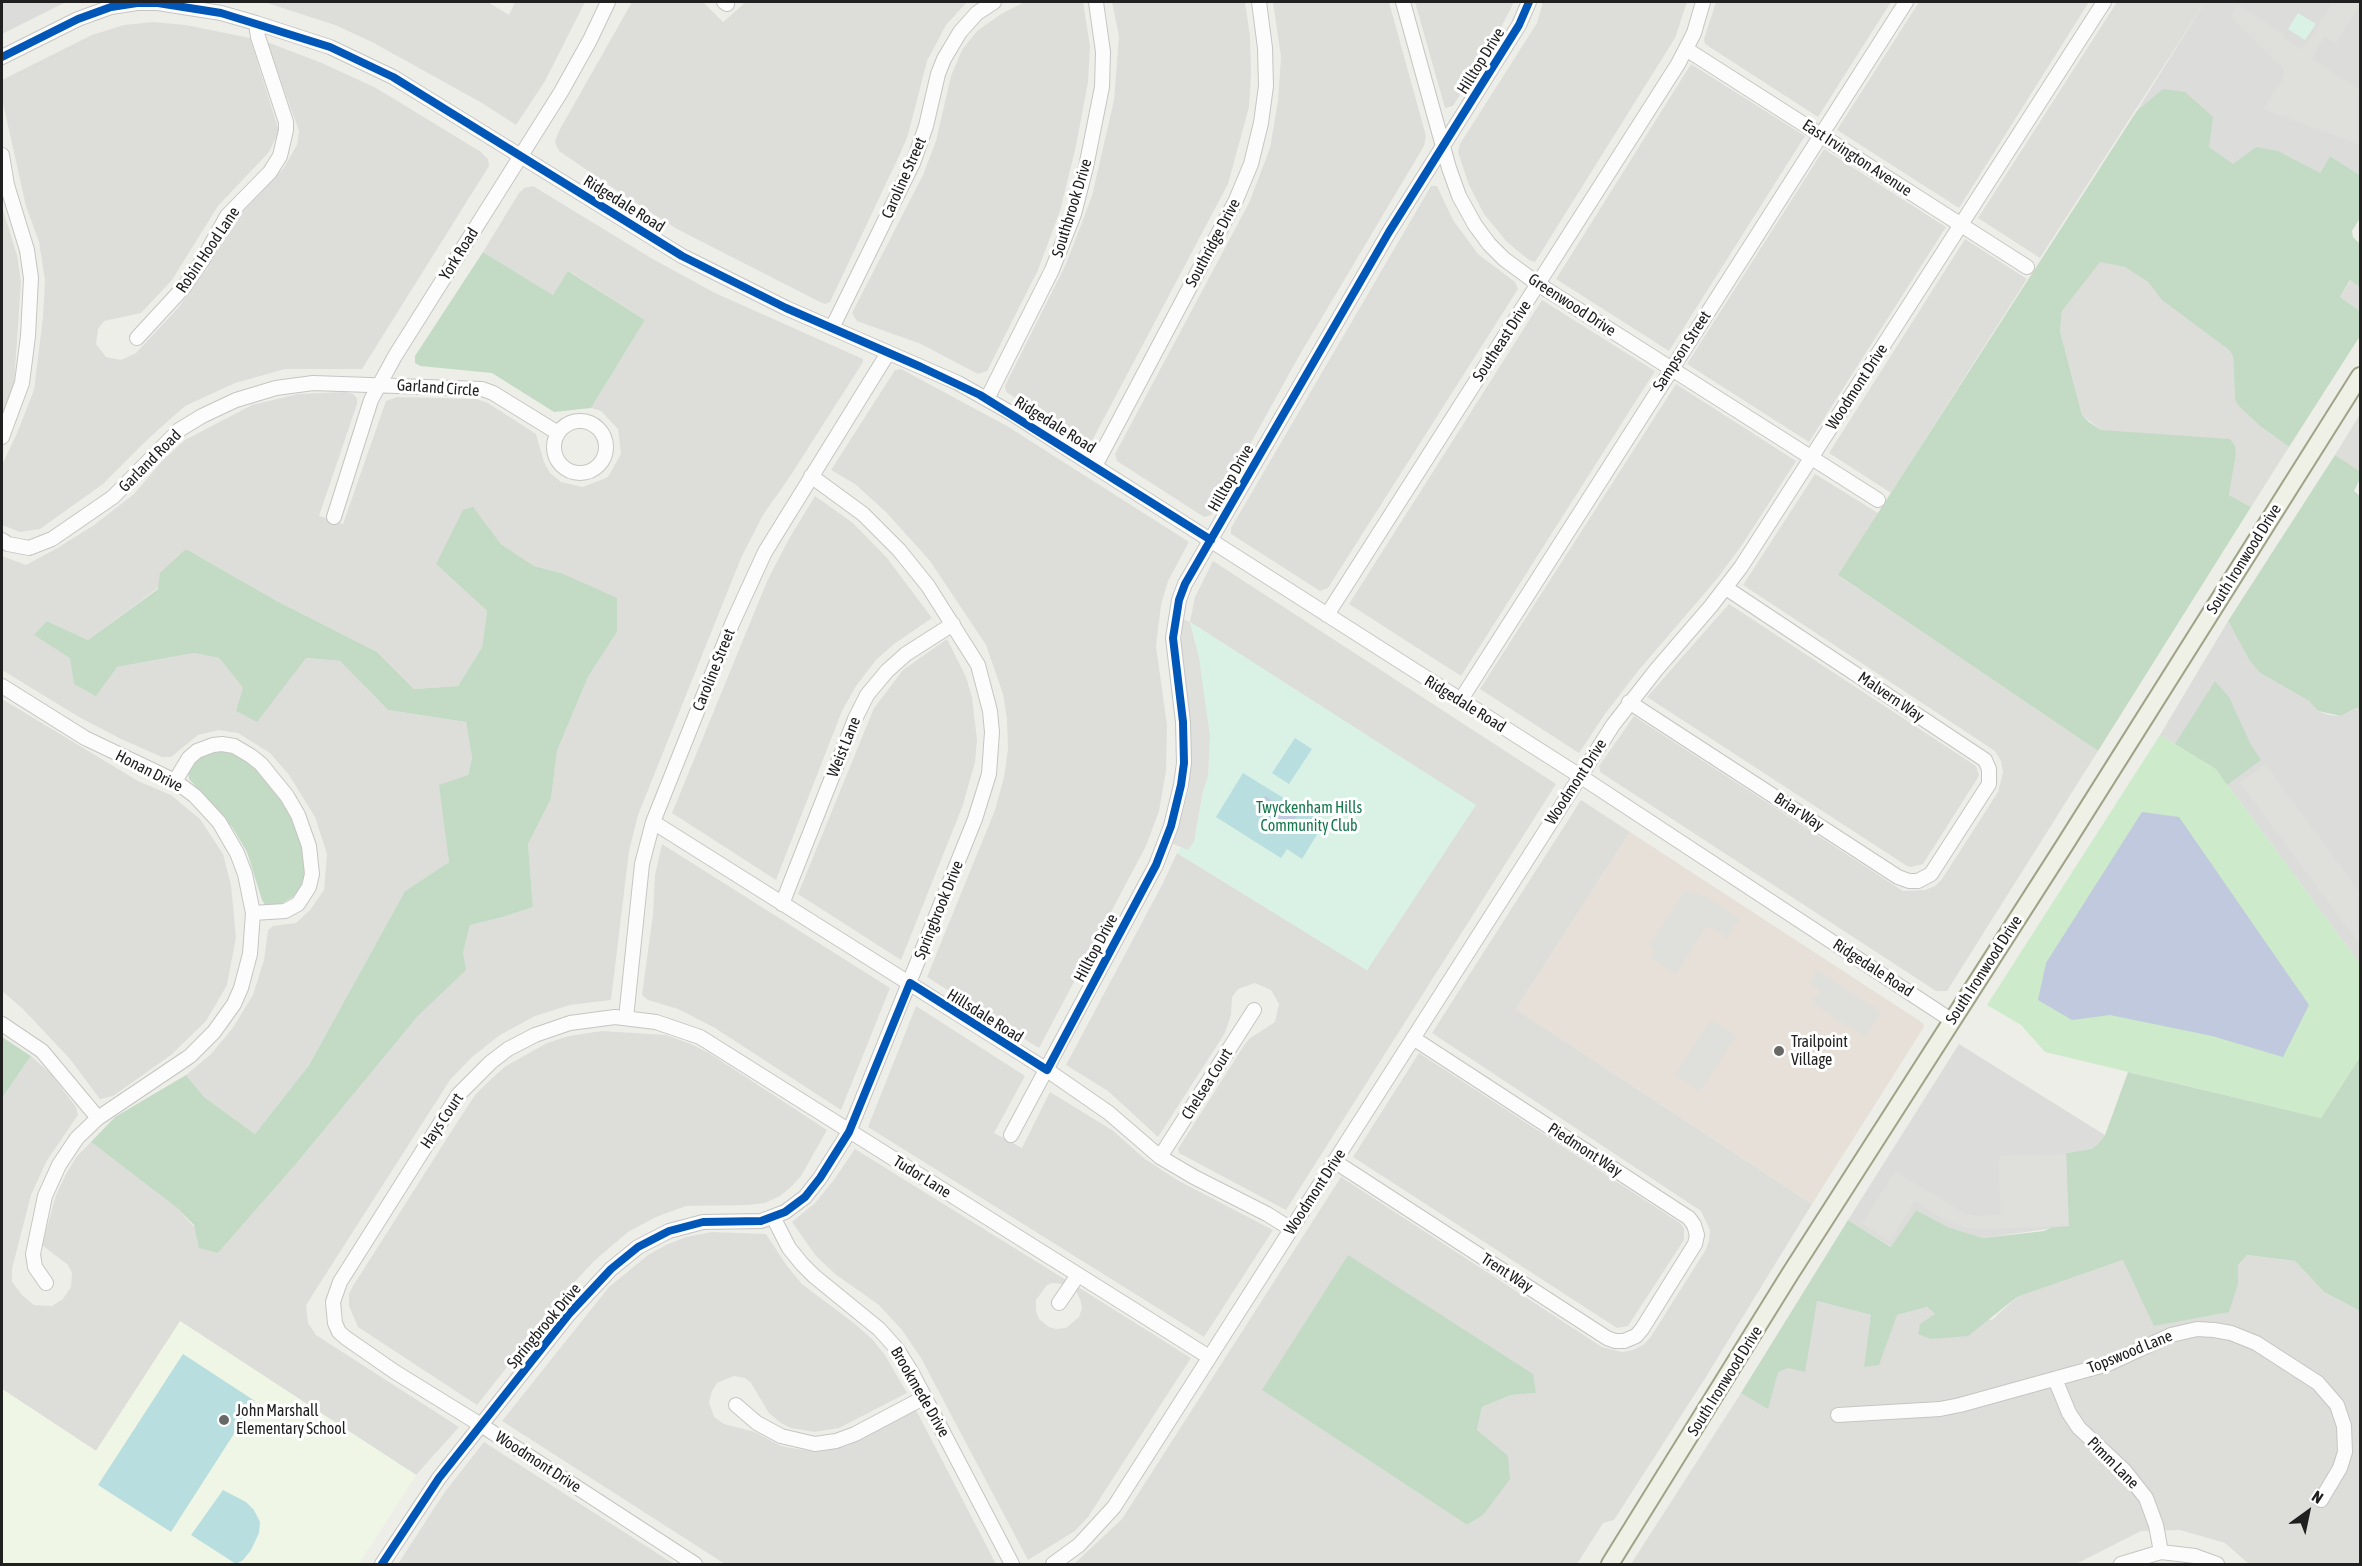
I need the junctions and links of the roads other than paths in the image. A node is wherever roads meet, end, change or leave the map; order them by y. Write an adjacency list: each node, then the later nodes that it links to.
1 (150, 2): 11 (street, Ridgedale Road); 13 (street, Ridgedale Road)
2 (608, 2): 17 (street, York Road)
3 (994, 2): 21 (street, Caroline Street)
4 (1096, 2): 27 (street, Southbrook Drive)
5 (1259, 2): 31 (street, Southridge Drive)
6 (1403, 2): 15 (street, Greenwood Drive)
7 (1529, 2): 15 (street, Hilltop Drive)
8 (1703, 2): 12 (street, Southeast Drive)
9 (1906, 2): 14 (street, Sampson Street)
10 (2104, 2): 18 (street, Woodmont Drive)
11 (256, 23): 17 (street, Ridgedale Road); 22 (street, Robin Hood Lane)
12 (1686, 49): 14 (street, East Irvington Avenue); 20 (street, Southeast Drive)
13 (2, 57)
14 (1821, 135): 18 (street, East Irvington Avenue); 24 (street, Sampson Street)
15 (1443, 147): 20 (street, Greenwood Drive); 36 (street, Hilltop Drive)
16 (2, 155): 29 (street)
17 (521, 156): 21 (street, Ridgedale Road); 26 (street, York Road)
18 (1962, 225): 19 (street, East Irvington Avenue); 30 (street, Woodmont Drive)
19 (2027, 267)
20 (1538, 284): 24 (street, Greenwood Drive); 38 (street, Southeast Drive)
21 (832, 328): 23 (street, Ridgedale Road)
22 (137, 338)
23 (888, 353): 27 (street, Ridgedale Road); 32 (street, Caroline Street)
24 (1670, 369): 30 (street, Greenwood Drive); 41 (street, Sampson Street)
25 (2361, 376): 52 (main road, South Ironwood Drive)
26 (379, 385): 28 (street, Garland Circle); 34 (street, York Road); 35 (street, Garland Road)
27 (987, 399): 31 (street, Ridgedale Road)
28 (558, 433)
29 (2, 437)
30 (1812, 458): 33 (street, Greenwood Drive); 37 (street, Woodmont Drive)
31 (1095, 466): 36 (street, Ridgedale Road)
32 (811, 476): 39 (street, Springbrook Drive); 45 (street, Caroline Street)
33 (1878, 500)
34 (334, 517)
35 (2, 540)
36 (1211, 540): 38 (street, Ridgedale Road); 55 (street, Hilltop Drive)
37 (1726, 588): 42 (street, Woodmont Drive); 46 (street, Malvern Way)
38 (1327, 615): 41 (street, Ridgedale Road)
39 (952, 624): 47 (street, Weist Lane); 49 (street, Springbrook Drive)
40 (2, 686): 44 (street, Honan Drive)
41 (1460, 701): 43 (street, Ridgedale Road)
42 (1629, 702): 43 (street, Woodmont Drive); 46 (street, Briar Way)
43 (1580, 776): 52 (street, Ridgedale Road); 54 (street, Woodmont Drive)
44 (175, 781): 48 (street, Honan Drive); 48 (street)
45 (653, 822): 47 (street, Hillsdale Road); 51 (street, Caroline Street)
46 (1957, 835)
47 (782, 904): 49 (street, Hillsdale Road)
48 (253, 913): 56 (street, Honan Drive)
49 (910, 983): 55 (street, Hillsdale Road); 57 (street, Springbrook Drive)
50 (1254, 1010): 59 (street, Chelsea Court)
51 (626, 1018): 57 (street, Tudor Lane); 67 (street, Hays Court)
52 (1952, 1020): 80 (main road, South Ironwood Drive)
53 (2, 1024): 56 (street)
54 (1413, 1038): 60 (street, Woodmont Drive); 65 (street, Piedmont Way)
55 (1047, 1070): 58 (street, Hilltop Drive); 59 (street, Hillsdale Road)
56 (99, 1118): 64 (street, Honan Drive)
57 (849, 1132): 61 (street, Springbrook Drive); 63 (street, Tudor Lane)
58 (1011, 1135)
59 (1160, 1157): 62 (street, Hillsdale Road)
60 (1334, 1161): 62 (street, Woodmont Drive); 65 (street, Trent Way)
61 (773, 1217): 70 (street, Brookmede Drive); 73 (street, Springbrook Drive)
62 (1291, 1229): 68 (street, Woodmont Drive)
63 (1078, 1275): 66 (street); 68 (street, Tudor Lane)
64 (46, 1283)
65 (1667, 1289)
66 (1059, 1304)
67 (333, 1311): 73 (street, Woodmont Drive)
68 (1209, 1357): 79 (street, Woodmont Drive)
69 (2055, 1379): 72 (street, Topswood Lane); 74 (street, Topswood Lane); 75 (street, Pimm Lane)
70 (925, 1396): 71 (street); 78 (street, Brookmede Drive)
71 (736, 1405)
72 (1838, 1414)
73 (481, 1425): 76 (street, Springbrook Drive); 77 (street, Woodmont Drive)
74 (2321, 1500)
75 (2161, 1552): 81 (street); 82 (street)
76 (382, 1564)
77 (695, 1564)
78 (1012, 1564)
79 (1053, 1564)
80 (1610, 1564)
81 (2121, 1564)
82 (2217, 1564)

